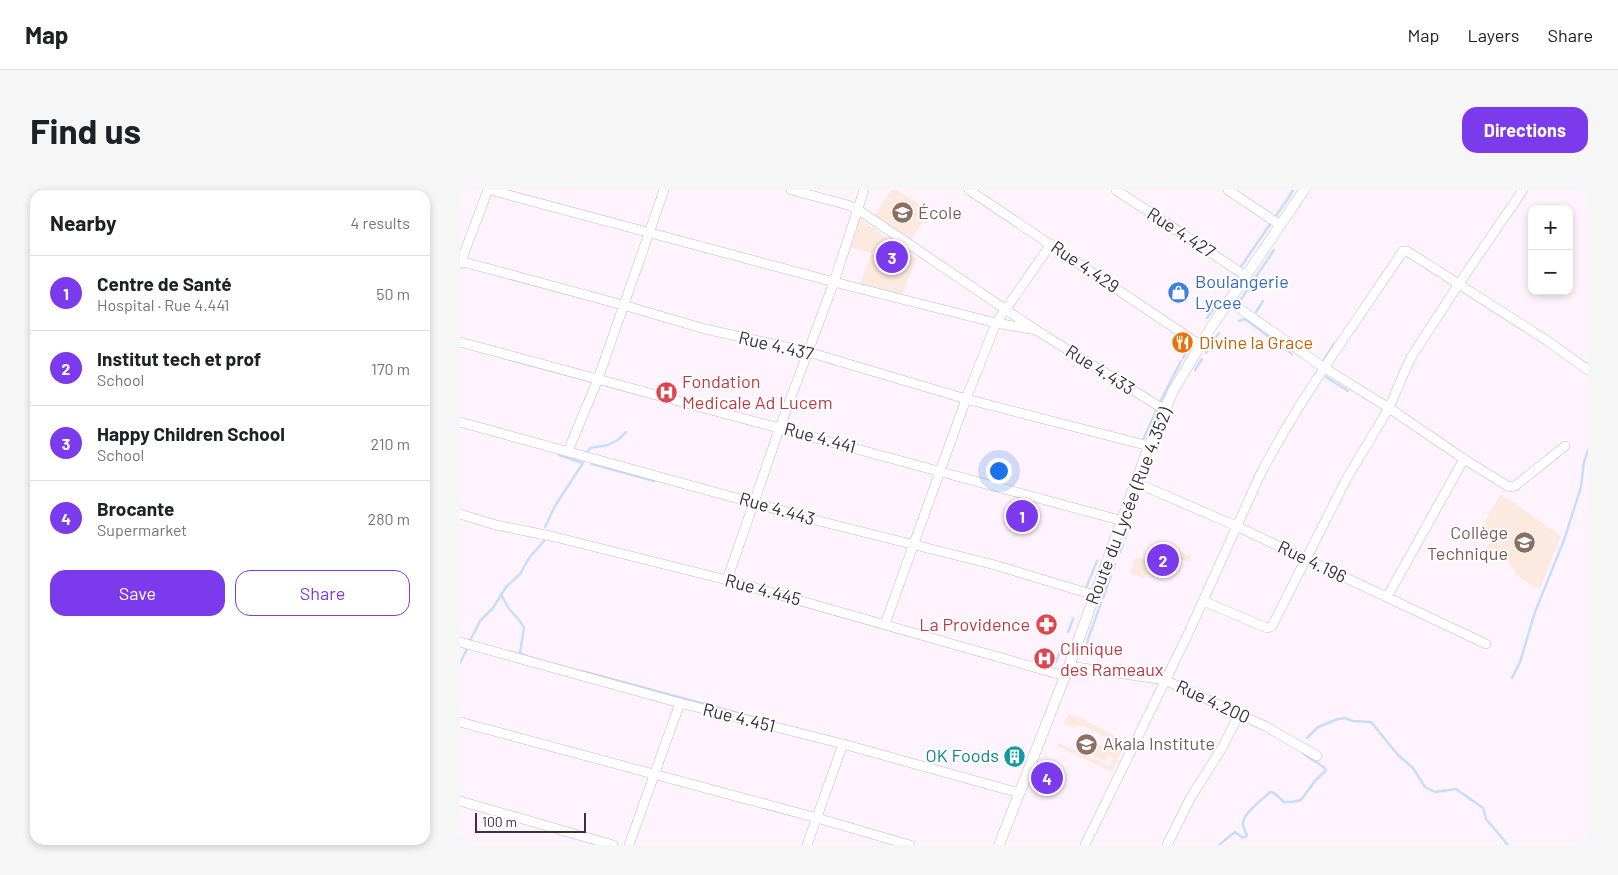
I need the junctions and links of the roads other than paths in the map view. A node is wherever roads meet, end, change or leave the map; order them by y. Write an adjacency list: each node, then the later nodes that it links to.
1 (489, 190): 12 (street); 14 (street)
2 (664, 190): 12 (street)
3 (791, 190): 10 (street, Rue 4.433)
4 (864, 190): 10 (street)
5 (969, 190): 13 (street, Rue 4.429)
6 (1116, 190): 15 (street, Rue 4.427)
7 (1228, 190): 11 (street)
8 (1304, 190): 11 (main road, Route du Lycée (Rue 4.352))
9 (1523, 190): 17 (street)
10 (857, 209): 16 (street); 20 (street, Rue 4.433)
11 (1280, 225): 15 (main road, Route du Lycée (Rue 4.352))
12 (649, 233): 16 (street); 19 (street)
13 (1051, 244): 20 (street); 24 (street, Rue 4.429)
14 (460, 262): 19 (street, Rue 4.437)
15 (1246, 276): 18 (main road, Route du Lycée (Rue 4.352))
16 (834, 282): 21 (street); 25 (street)
17 (1458, 285): 26 (street); 27 (street); 30 (street)
18 (1229, 301): 24 (main road, Route du Lycée (Rue 4.352)); 26 (street)
19 (623, 305): 25 (street, Rue 4.437); 28 (street)
20 (1004, 309): 21 (street); 22 (street, Rue 4.433)
21 (996, 323): 22 (street); 29 (street)
22 (1036, 330): 31 (street, Rue 4.433)
23 (460, 342): 28 (street, Rue 4.441)
24 (1200, 345): 31 (main road, Route du Lycée (Rue 4.352))
25 (808, 352): 29 (street, Rue 4.437); 33 (street)
26 (1323, 367): 30 (street); 43 (street)
27 (1588, 370)
28 (598, 379): 33 (street, Rue 4.441); 36 (street)
29 (966, 398): 34 (street, Rue 4.437); 38 (street)
30 (1389, 408): 37 (street); 45 (street)
31 (1165, 410): 34 (main road, Route du Lycée (Rue 4.352))
32 (460, 422): 36 (street, Rue 4.443)
33 (780, 427): 38 (street, Rue 4.441); 40 (street)
34 (1149, 446): 39 (main road, Route du Lycée (Rue 4.352))
35 (1565, 446): 37 (street)
36 (568, 451): 40 (street, Rue 4.443)
37 (1464, 459): 48 (street)
38 (941, 471): 42 (street, Rue 4.441); 44 (street)
39 (1137, 483): 42 (main road, Route du Lycée (Rue 4.352)); 43 (street, Rue 4.196)
40 (754, 502): 44 (street, Rue 4.443); 46 (street)
41 (460, 514): 46 (street, Rue 4.445)
42 (1122, 521): 47 (main road, Route du Lycée (Rue 4.352))
43 (1236, 526): 45 (street, Rue 4.196); 49 (street)
44 (913, 545): 47 (street, Rue 4.443); 50 (street)
45 (1306, 560): 48 (street, Rue 4.196); 49 (street)
46 (727, 580): 50 (street, Rue 4.445)
47 (1094, 596): 53 (main road, Route du Lycée (Rue 4.352))
48 (1387, 597): 52 (street, Rue 4.196)
49 (1203, 601): 54 (street)
50 (885, 624): 53 (street, Rue 4.445)
51 (460, 642): 55 (street, Rue 4.451)
52 (1486, 644)
53 (1067, 671): 54 (street, Rue 4.200); 61 (main road, Route du Lycée (Rue 4.352))
54 (1166, 680): 56 (street, Rue 4.200); 69 (street)
55 (680, 702): 58 (street, Rue 4.451); 60 (street)
56 (1238, 714): 59 (street, Rue 4.200); 70 (street)
57 (460, 722): 60 (street)
58 (843, 744): 61 (street, Rue 4.451); 63 (street)
59 (1317, 756)
60 (654, 775): 63 (street); 65 (street)
61 (1019, 793): 68 (main road, Route du Lycée (Rue 4.352))
62 (460, 800): 64 (street)
63 (817, 818): 66 (street); 67 (street)
64 (613, 845)
65 (629, 845)
66 (807, 845)
67 (910, 845)
68 (999, 845)
69 (1085, 845)
70 (1167, 845)

